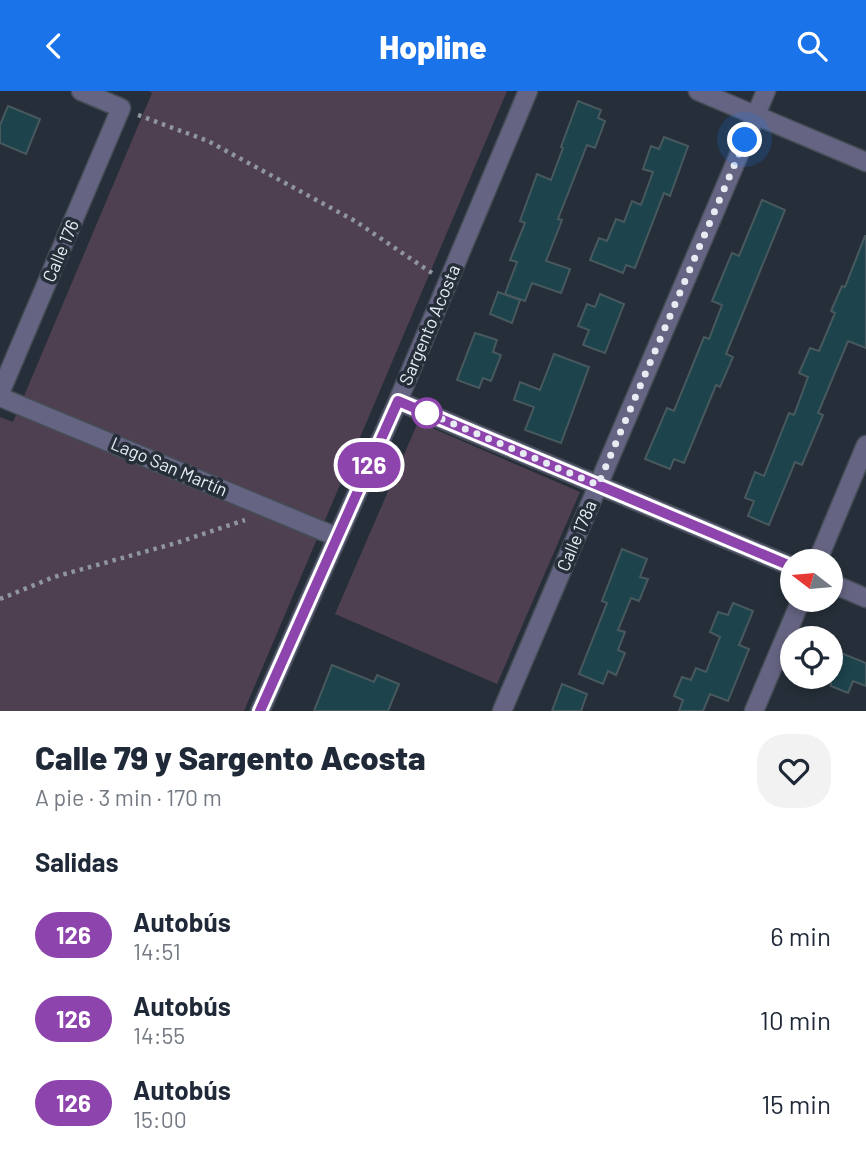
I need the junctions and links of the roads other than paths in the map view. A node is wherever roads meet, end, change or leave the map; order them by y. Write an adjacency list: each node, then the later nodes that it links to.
1 (81, 91): 7 (street, Calle 176)
2 (528, 91): 8 (street, Sargento Acosta)
3 (698, 91): 5 (street)
4 (766, 91): 5 (street, Calle 178a)
5 (756, 115): 6 (street); 10 (street, Calle 178a)
6 (866, 162)
7 (0, 395): 11 (street, Lago San Martín)
8 (398, 401): 10 (street); 11 (street, Sargento Acosta)
9 (866, 445): 12 (street)
10 (598, 485): 13 (street); 18 (street, Calle 178a)
11 (338, 537): 17 (street, Sargento Acosta)
12 (822, 549)
13 (780, 562)
14 (844, 589): 15 (street)
15 (866, 598)
16 (795, 613): 19 (street)
17 (260, 711)
18 (502, 711)
19 (754, 711)

